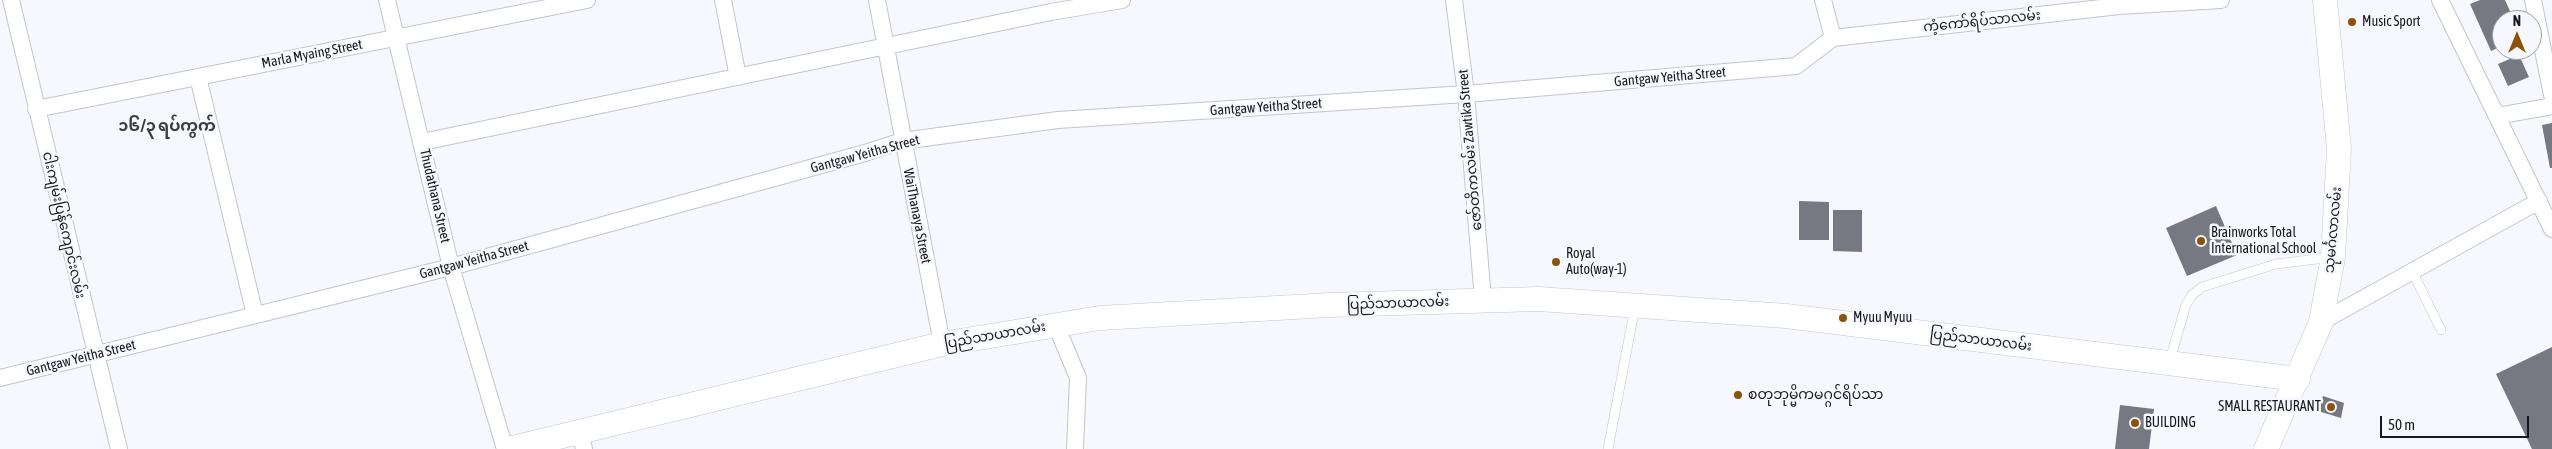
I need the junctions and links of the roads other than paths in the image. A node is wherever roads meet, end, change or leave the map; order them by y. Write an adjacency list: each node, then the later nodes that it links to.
1 (11, 0): 23 (street, ငါးကျမ်းပြန်ကျောင်းလမ်း)
2 (386, 0): 15 (street, Thudathana Street)
3 (587, 0): 15 (street, Marla Myaing Street)
4 (723, 0): 19 (street)
5 (877, 0): 17 (street, WaiThanaya Street)
6 (1122, 0): 14 (street)
7 (1454, 0): 20 (street, ဇော်တိကလမ်း Zawtika Street)
8 (1823, 0): 16 (street)
9 (2221, 0): 13 (street, ကံ့ကော်ရိပ်သာလမ်း)
10 (2324, 0): 29 (street, သုမင်္ဂလာလမ်း)
11 (2440, 0): 24 (street)
12 (2533, 0): 21 (street)
13 (2119, 3): 16 (street, ကံ့ကော်ရိပ်သာလမ်း)
14 (1049, 6): 17 (street)
15 (397, 37): 18 (street, Marla Myaing Street); 26 (street, Thudathana Street)
16 (1833, 38): 20 (street, Gantgaw Yeitha Street)
17 (884, 46): 19 (street); 25 (street, WaiThanaya Street)
18 (198, 77): 23 (street, Marla Myaing Street); 34 (street)
19 (738, 77): 26 (street)
20 (1466, 94): 25 (street, Gantgaw Yeitha Street); 32 (street, ဇော်တိကလမ်း Zawtika Street)
21 (2552, 95)
22 (2552, 106): 24 (street)
23 (36, 109): 39 (street, ငါးကျမ်းပြန်ကျောင်းလမ်း)
24 (2497, 116): 27 (street)
25 (902, 140): 30 (street, Gantgaw Yeitha Street); 38 (street, WaiThanaya Street)
26 (422, 142): 30 (street, Thudathana Street)
27 (2538, 201): 28 (street); 31 (street)
28 (2552, 229)
29 (2333, 257): 35 (street, သုမင်္ဂလာလမ်း); 40 (lane)
30 (451, 267): 34 (street, Gantgaw Yeitha Street); 45 (street, Thudathana Street)
31 (2412, 271): 35 (street); 37 (lane)
32 (1484, 300): 33 (street, ပြည်သာယာလမ်း); 36 (street, ပြည်သာယာလမ်း)
33 (1636, 306): 40 (street, ပြည်သာယာလမ်း); 48 (lane)
34 (255, 315): 39 (street, Gantgaw Yeitha Street)
35 (2321, 322): 42 (street, သုမင်္ဂလာလမ်း)
36 (1056, 325): 38 (street, ပြည်သာယာလမ်း); 47 (street)
37 (2441, 330)
38 (942, 344): 43 (street, ပြည်သာယာလမ်း)
39 (95, 354): 41 (street, Gantgaw Yeitha Street); 44 (street, ငါးကျမ်းပြန်ကျောင်းလမ်း)
40 (2169, 363): 42 (street, ပြည်သာယာလမ်း)
41 (0, 378)
42 (2298, 379): 49 (street, သုမင်္ဂလာလမ်း)
43 (582, 440): 46 (street, ပြည်သာယာလမ်း)
44 (119, 449)
45 (505, 449)
46 (509, 449)
47 (1075, 449)
48 (1608, 449)
49 (2266, 449)

